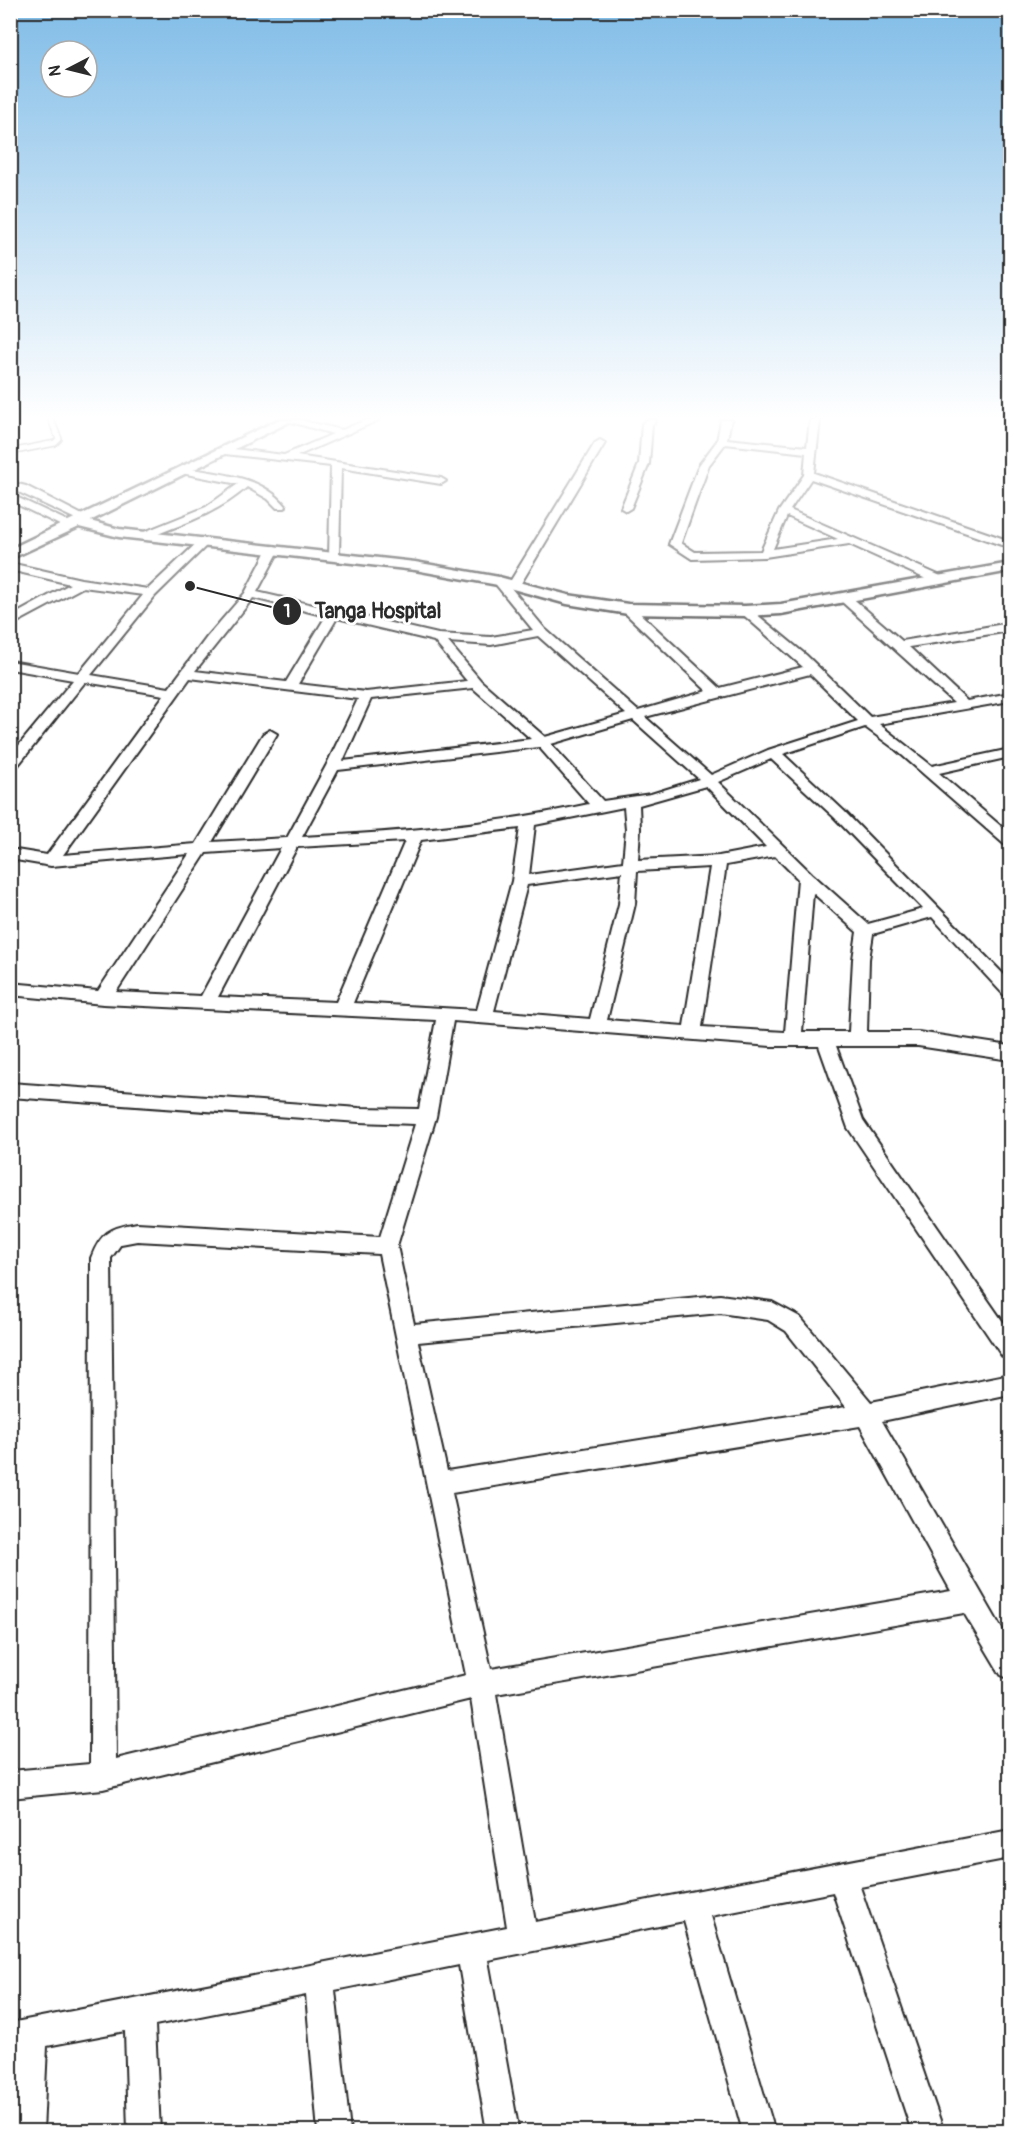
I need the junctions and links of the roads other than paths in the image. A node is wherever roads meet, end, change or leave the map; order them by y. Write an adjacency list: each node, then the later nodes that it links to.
1 (71, 520): 11 (street)
2 (73, 520): 11 (street)
3 (85, 520): 11 (street)
4 (185, 520): 12 (street)
5 (334, 520): 19 (street)
6 (553, 520): 25 (street)
7 (684, 520): 18 (street)
8 (780, 520): 18 (street)
9 (804, 520): 13 (street)
10 (939, 520): 15 (street)
11 (79, 523): 12 (street); 17 (street)
12 (142, 536): 14 (street)
13 (850, 540): 18 (street); 22 (street)
14 (205, 541): 16 (street); 26 (street)
15 (1011, 545)
16 (274, 549): 19 (street); 27 (street)
17 (10, 555)
18 (765, 555)
19 (333, 556): 23 (street)
20 (10, 566): 24 (street)
21 (1011, 567): 22 (street)
22 (939, 580): 28 (street)
23 (499, 581): 25 (street); 34 (street)
24 (81, 583): 26 (street); 32 (street)
25 (514, 585): 29 (street)
26 (151, 593): 40 (street)
27 (250, 594): 31 (street); 39 (street)
28 (845, 598): 30 (street); 36 (street)
29 (628, 609): 30 (street); 44 (street)
30 (745, 611): 38 (street)
31 (334, 614): 35 (street); 42 (street)
32 (10, 622)
33 (1011, 627): 36 (street)
34 (541, 632): 35 (street); 48 (street)
35 (438, 638): 41 (street)
36 (900, 645): 47 (street)
37 (10, 665): 40 (street)
38 (813, 669): 44 (street); 49 (street)
39 (187, 674): 42 (street); 43 (street)
40 (83, 677): 43 (street); 54 (street)
41 (476, 684): 45 (street); 51 (street)
42 (290, 686): 45 (street)
43 (173, 693): 69 (street)
44 (717, 693): 48 (street)
45 (366, 696): 55 (street)
46 (1011, 697): 47 (street)
47 (965, 706): 49 (street)
48 (636, 716): 51 (street); 57 (street)
49 (867, 722): 52 (street); 56 (street)
50 (270, 734): 66 (street)
51 (542, 742): 55 (street); 59 (street)
52 (773, 753): 57 (street); 74 (street)
53 (1011, 753): 56 (street)
54 (10, 766)
55 (333, 766): 64 (street)
56 (929, 771): 62 (street)
57 (709, 781): 58 (street); 67 (street)
58 (631, 802): 59 (street); 71 (street)
59 (599, 806): 60 (street)
60 (528, 822): 63 (street); 73 (street)
61 (1011, 824): 62 (street)
62 (994, 828): 65 (street)
63 (415, 836): 64 (street); 80 (street)
64 (292, 842): 66 (street); 79 (street)
65 (1011, 842)
66 (201, 848): 69 (street); 78 (street)
67 (778, 850): 70 (street); 72 (street)
68 (10, 854): 69 (street)
69 (51, 861)
70 (719, 861): 71 (street); 84 (street)
71 (630, 866): 73 (street); 83 (street)
72 (806, 878): 75 (street); 85 (street)
73 (520, 881): 82 (street)
74 (935, 911): 75 (street); 77 (street)
75 (865, 930): 87 (street)
76 (10, 989): 78 (street)
77 (1011, 992)
78 (103, 998): 79 (street)
79 (206, 1002): 80 (street)
80 (342, 1009): 81 (street)
81 (446, 1014): 82 (street); 90 (street)
82 (484, 1017): 83 (street)
83 (597, 1026): 84 (street)
84 (692, 1033): 85 (street)
85 (793, 1039): 86 (street)
86 (825, 1039): 87 (street); 93 (street)
87 (858, 1039): 88 (street)
88 (1011, 1053)
89 (10, 1090): 90 (street)
90 (427, 1117): 91 (street)
91 (387, 1246): 92 (street); 100 (street)
92 (406, 1334): 95 (street); 96 (street)
93 (1011, 1349)
94 (1011, 1384): 95 (street)
95 (866, 1414): 96 (street); 97 (street)
96 (438, 1484): 99 (street)
97 (970, 1600): 98 (street); 99 (street)
98 (1011, 1665)
99 (481, 1684): 100 (street); 105 (street)
100 (103, 1776): 101 (street)
101 (10, 1785)
102 (1011, 1844): 103 (street)
103 (842, 1876): 104 (street); 115 (street)
104 (694, 1906): 105 (street); 114 (street)
105 (524, 1938): 106 (street)
106 (471, 1949): 107 (street); 113 (street)
107 (319, 1978): 108 (street); 112 (street)
108 (139, 2013): 109 (street); 111 (street)
109 (22, 2036): 110 (street)
110 (27, 2132)
111 (144, 2132)
112 (334, 2132)
113 (503, 2132)
114 (759, 2132)
115 (928, 2132)

